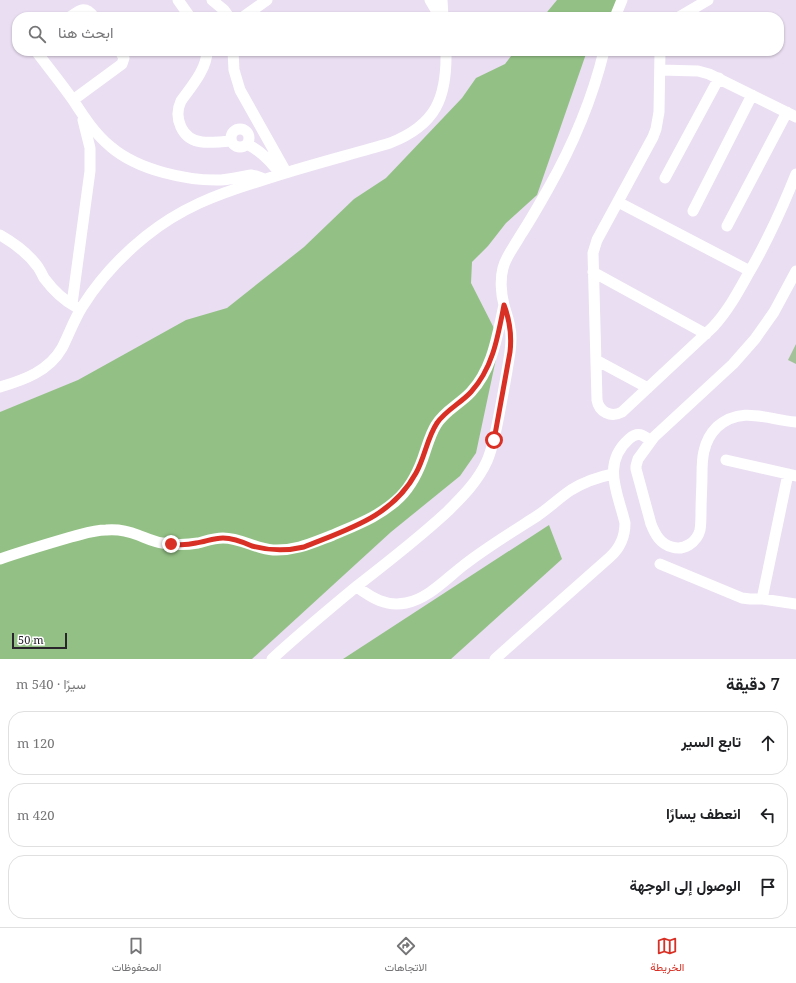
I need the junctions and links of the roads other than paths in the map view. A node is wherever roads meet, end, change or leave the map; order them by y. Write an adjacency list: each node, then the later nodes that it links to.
1 (178, 0): 10 (street)
2 (212, 0): 11 (street)
3 (267, 0): 12 (street)
4 (430, 0): 13 (street)
5 (442, 0): 14 (street)
6 (622, 0): 15 (street)
7 (708, 0): 16 (street)
8 (77, 12): 9 (street)
9 (90, 12)
10 (186, 12)
11 (225, 12)
12 (250, 12)
13 (438, 12)
14 (442, 12)
15 (616, 12)
16 (687, 12)
17 (40, 56): 27 (street)
18 (123, 56): 27 (street)
19 (206, 56): 30 (street)
20 (233, 56): 32 (street)
21 (446, 56): 32 (street)
22 (602, 56): 43 (street)
23 (660, 56): 24 (street)
24 (660, 70): 25 (street); 36 (street)
25 (719, 78): 26 (street); 34 (street)
26 (752, 95): 29 (street); 37 (street)
27 (72, 100): 28 (street)
28 (81, 114): 35 (street); 44 (street)
29 (791, 114): 38 (street)
30 (231, 141): 31 (street); 31 (street)
31 (247, 144): 32 (street)
32 (283, 173): 35 (street)
33 (796, 174): 40 (street)
34 (665, 178)
35 (264, 179): 44 (street)
36 (618, 202): 40 (street); 42 (street)
37 (693, 211)
38 (727, 226)
39 (0, 235): 44 (street)
40 (750, 271): 45 (street)
41 (796, 271): 50 (street)
42 (593, 272): 45 (street); 46 (street)
43 (504, 305): 54 (street); 56 (street)
44 (76, 306): 47 (street)
45 (706, 334): 48 (street)
46 (596, 360): 48 (street); 48 (street)
47 (0, 387)
48 (648, 388)
49 (796, 422): 50 (street)
50 (651, 441): 52 (street)
51 (726, 460): 53 (street)
52 (613, 474): 56 (street); 60 (street)
53 (792, 475): 57 (street)
54 (0, 559)
55 (660, 564): 57 (street)
56 (357, 587): 59 (street)
57 (762, 598): 58 (street)
58 (796, 604)
59 (272, 659)
60 (496, 659)

